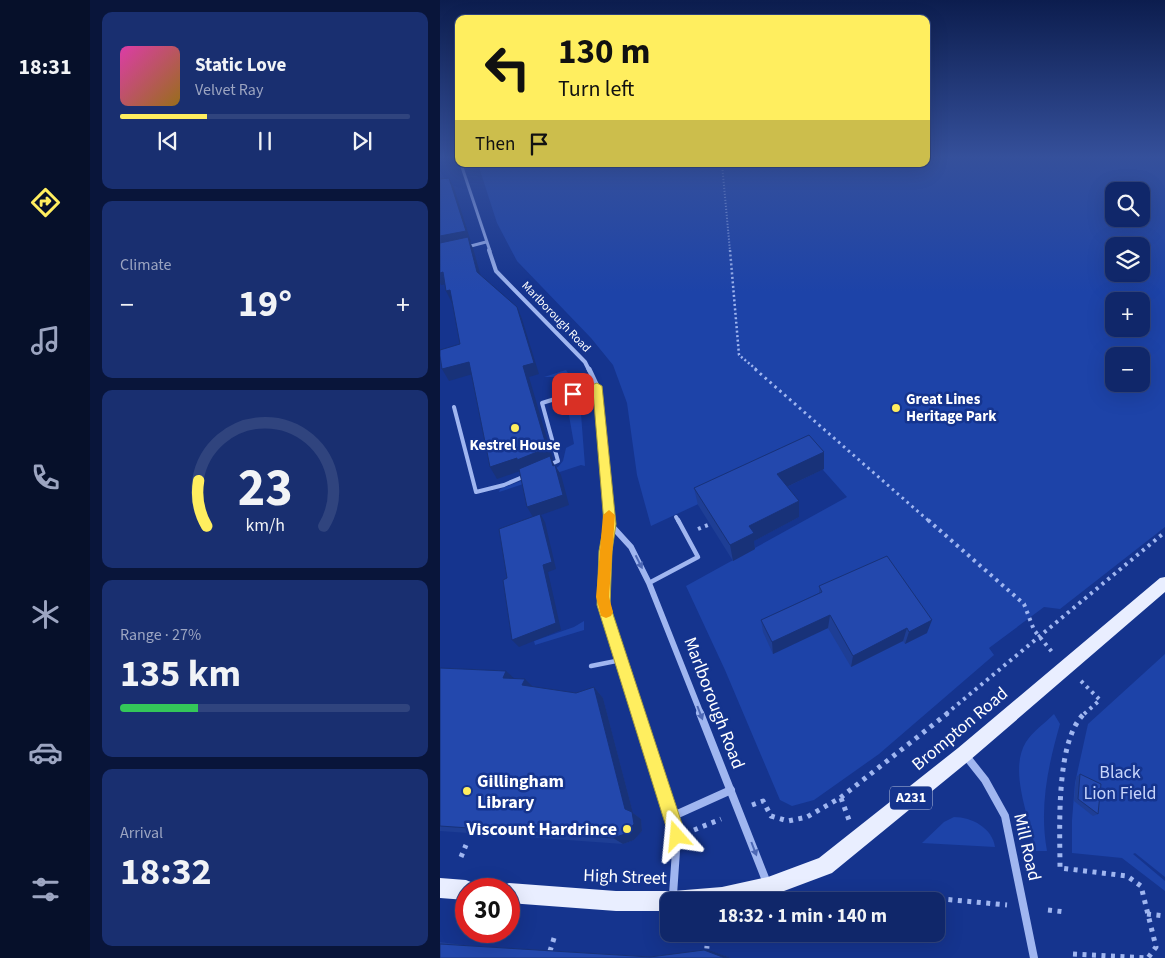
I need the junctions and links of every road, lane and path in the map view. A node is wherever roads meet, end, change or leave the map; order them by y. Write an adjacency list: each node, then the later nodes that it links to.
1 (473, 202): 3 (street, Marlborough Road)
2 (725, 202): 16 (path)
3 (486, 242): 4 (street); 5 (street, Marlborough Road)
4 (458, 248)
5 (597, 386): 7 (lane); 11 (street, Marlborough Road)
6 (454, 407): 8 (lane)
7 (540, 469)
8 (531, 473)
9 (676, 517): 13 (lane)
10 (721, 519): 13 (path)
11 (610, 524): 14 (street, Marlborough Road, one-way to 14); 18 (street, Marlborough Road)
12 (1165, 532): 16 (path, Brompton Road)
13 (687, 535): 14 (lane)
14 (649, 583): 22 (street, Marlborough Road, one-way to 22)
15 (1165, 583): 21 (main road, Brompton Road / A231)
16 (1039, 639): 17 (path); 23 (path, Brompton Road)
17 (1048, 648)
18 (621, 660): 19 (lane); 24 (street, Marlborough Road)
19 (591, 666)
20 (1086, 686): 40 (path, Mill Road)
21 (964, 754): 29 (main road, Brompton Road / A231); 47 (street, Mill Road)
22 (731, 790): 24 (street, Marlborough Road); 29 (street, Marlborough Road, one-way to 29)
23 (751, 806)
24 (671, 817): 32 (street, Marlborough Road)
25 (721, 819): 26 (path)
26 (694, 830)
27 (466, 845): 28 (path)
28 (461, 857)
29 (768, 887): 33 (main road, High Street / A231)
30 (440, 888): 31 (main road)
31 (455, 889)
32 (674, 892)
33 (745, 892)
34 (520, 894): 36 (main road, High Street / A231)
35 (945, 900): 37 (path)
36 (660, 901)
37 (1007, 906)
38 (1048, 910): 39 (path)
39 (1066, 912)
40 (1147, 914): 41 (path); 45 (path)
41 (1165, 916)
42 (555, 936): 44 (path)
43 (707, 946): 46 (path)
44 (550, 951)
45 (1074, 954)
46 (706, 958)
47 (1034, 958)

